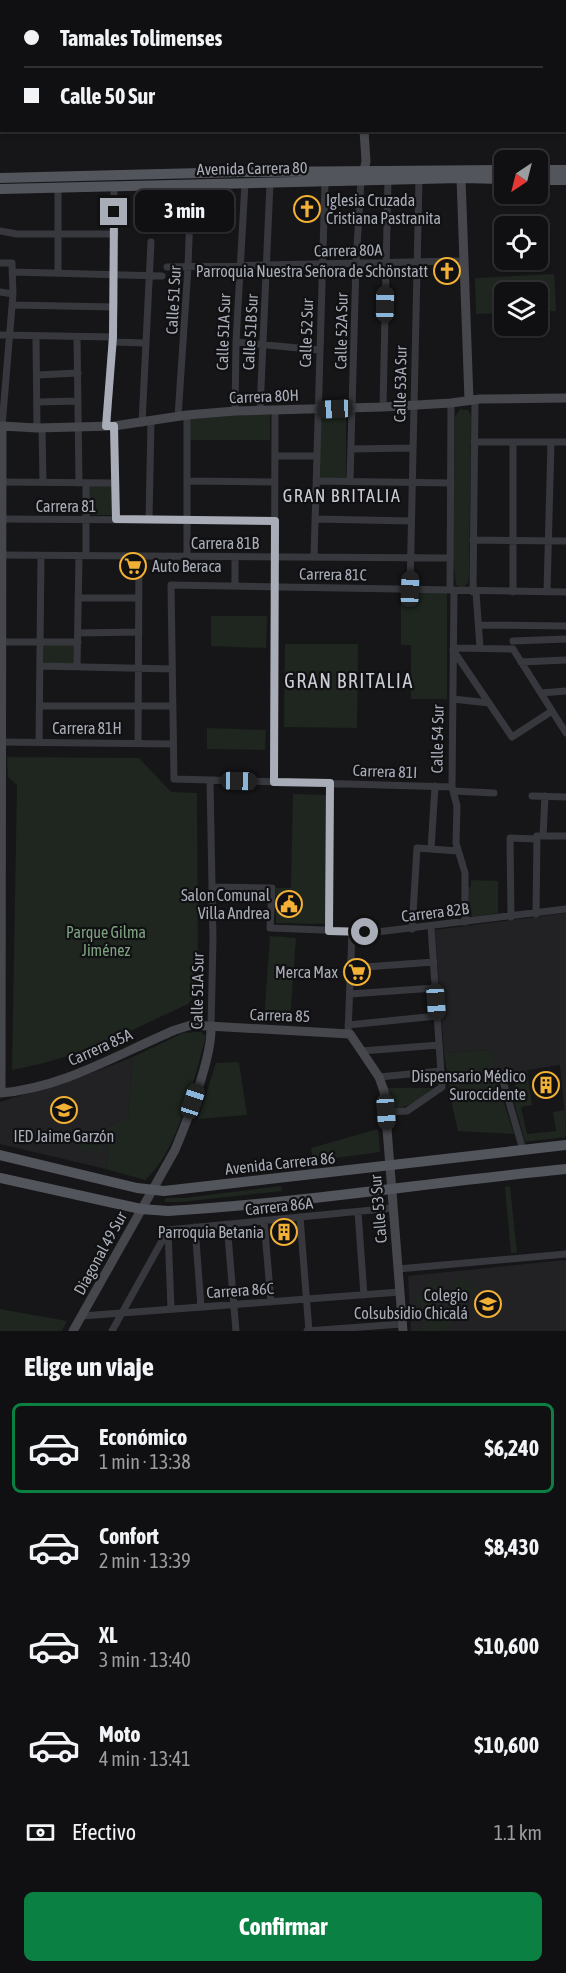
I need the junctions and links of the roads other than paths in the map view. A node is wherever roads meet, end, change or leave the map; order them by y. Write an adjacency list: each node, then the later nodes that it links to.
1 (364, 132): 7 (street)
2 (548, 170): 3 (main road)
3 (566, 170)
4 (494, 171): 6 (main road, Avenida Carrera 80)
5 (191, 174): 7 (main road, Avenida Carrera 80); 14 (main road, Avenida Carrera 80); 20 (main road)
6 (458, 174): 7 (main road, Avenida Carrera 80); 9 (main road, Avenida Carrera 80); 10 (main road, Avenida Carrera 80); 57 (street)
7 (363, 176): 11 (main road, Avenida Carrera 80); 15 (main road, Avenida Carrera 80); 30 (street, Calle 52A Sur)
8 (0, 178): 14 (main road, Avenida Carrera 80)
9 (494, 178)
10 (419, 179): 11 (main road, Avenida Carrera 80); 28 (street, Calle 53A Sur)
11 (388, 180): 27 (street)
12 (548, 180): 13 (main road)
13 (566, 180)
14 (76, 181): 18 (main road, Avenida Carrera 80); 19 (main road, Avenida Carrera 80)
15 (325, 182): 17 (main road, Avenida Carrera 80); 31 (street, Calle 52 Sur)
16 (245, 183): 17 (main road, Avenida Carrera 80); 20 (main road, Avenida Carrera 80); 33 (street, Calle 51A Sur)
17 (270, 183): 32 (street, Calle 51B Sur)
18 (114, 186): 20 (main road, Avenida Carrera 80); 24 (street)
19 (58, 187): 21 (main road, Avenida Carrera 80); 23 (street)
20 (192, 187): 35 (street, Calle 51 Sur)
21 (0, 189)
22 (0, 231): 23 (street)
23 (58, 234): 24 (street); 37 (street)
24 (115, 234): 38 (street)
25 (151, 242): 39 (street)
26 (458, 261): 28 (street, Carrera 80A)
27 (386, 262): 28 (street, Carrera 80A); 30 (street, Carrera 80A); 62 (street)
28 (417, 262): 61 (street, Calle 53A Sur)
29 (0, 263): 36 (street)
30 (356, 263): 31 (street, Carrera 80A); 63 (street, Calle 52A Sur)
31 (322, 264): 32 (street, Carrera 80A); 53 (street, Calle 52 Sur)
32 (267, 265): 33 (street, Carrera 80A); 52 (street, Calle 51B Sur)
33 (241, 266): 35 (street, Carrera 80A); 50 (street, Calle 51A Sur)
34 (167, 267): 35 (street, Carrera 80A)
35 (188, 267): 68 (street, Calle 51 Sur)
36 (12, 272): 37 (street); 42 (street)
37 (58, 273): 38 (street)
38 (115, 275): 39 (street); 44 (street)
39 (149, 276): 40 (street); 51 (street)
40 (162, 276)
41 (0, 292): 42 (street)
42 (13, 294): 43 (street)
43 (12, 306): 44 (street); 46 (street)
44 (114, 307): 49 (street)
45 (0, 335): 46 (street)
46 (9, 337): 47 (street); 70 (street)
47 (36, 337): 48 (street); 55 (street)
48 (77, 337): 49 (street); 54 (street)
49 (113, 339): 51 (street); 71 (street)
50 (237, 342): 52 (street); 67 (street, Calle 51A Sur)
51 (145, 343): 69 (street)
52 (263, 344): 53 (street); 64 (street, Calle 51B Sur)
53 (319, 350): 66 (street, Calle 52 Sur)
54 (78, 373): 55 (street); 58 (street)
55 (37, 375): 59 (street)
56 (566, 398): 57 (street, Carrera 80H)
57 (472, 400): 60 (street, Carrera 80H); 74 (street)
58 (78, 401): 59 (street); 72 (street)
59 (37, 402): 73 (street)
60 (452, 403): 61 (street, Carrera 80H); 92 (street, Calle 54 Sur)
61 (412, 405): 62 (street, Carrera 80H); 78 (street, Calle 53A Sur)
62 (383, 407): 63 (street, Carrera 80H)
63 (352, 408): 66 (street, Carrera 80H); 79 (street, Calle 52A Sur)
64 (260, 410): 65 (street, Carrera 80H); 67 (street, Carrera 80H)
65 (275, 410): 66 (street, Carrera 80H); 80 (street)
66 (318, 410): 81 (street, Calle 52 Sur)
67 (235, 411): 68 (street, Carrera 80H)
68 (183, 416): 69 (street, Carrera 80H); 83 (street, Calle 51 Sur)
69 (147, 422): 71 (street, Carrera 80H); 97 (street)
70 (1, 426): 73 (street, Carrera 80H); 82 (street)
71 (110, 426): 72 (street, Carrera 80H); 91 (street)
72 (78, 427): 73 (street, Carrera 80H); 90 (street)
73 (40, 428): 86 (street)
74 (474, 442): 75 (street); 101 (street)
75 (513, 442): 76 (street); 102 (street)
76 (551, 442): 77 (street); 103 (street)
77 (566, 442)
78 (412, 448): 79 (street); 89 (street, Calle 53A Sur)
79 (351, 449): 88 (street, Calle 52A Sur)
80 (275, 456): 81 (street); 87 (street)
81 (317, 456): 84 (street, Calle 52 Sur)
82 (1, 457): 85 (street)
83 (187, 481): 87 (street); 98 (street, Calle 51 Sur)
84 (316, 481): 88 (street); 96 (street, Calle 52 Sur)
85 (2, 482): 86 (street); 93 (street)
86 (43, 482): 90 (street)
87 (275, 482): 99 (street)
88 (350, 482): 89 (street)
89 (412, 482): 92 (street); 100 (street, Calle 53A Sur)
90 (82, 483): 91 (street); 94 (street)
91 (115, 483): 95 (street)
92 (451, 483): 114 (street, Calle 54 Sur)
93 (2, 519): 94 (street, Carrera 81); 105 (street)
94 (86, 519): 95 (street, Carrera 81); 107 (street)
95 (116, 519): 97 (street, Carrera 81)
96 (315, 519): 100 (street); 112 (street, Calle 52 Sur)
97 (149, 520): 98 (street, Carrera 81)
98 (187, 520): 99 (street, Carrera 81); 109 (street, Calle 51 Sur)
99 (275, 521): 111 (street)
100 (411, 521): 113 (street, Calle 53A Sur)
101 (473, 540): 102 (street); 119 (street)
102 (513, 540): 103 (street); 120 (street)
103 (549, 541): 104 (street); 121 (street)
104 (566, 541)
105 (1, 555): 106 (street, Carrera 81B); 123 (street)
106 (42, 555): 107 (street, Carrera 81B); 133 (street)
107 (83, 556): 108 (street, Carrera 81B); 124 (street)
108 (140, 556): 109 (street, Carrera 81B); 125 (street)
109 (187, 556): 110 (street, Carrera 81B)
110 (235, 557): 111 (street, Carrera 81B); 115 (street)
111 (275, 557): 112 (street, Carrera 81B); 116 (street)
112 (314, 557): 113 (street, Carrera 81B)
113 (411, 558): 114 (street, Carrera 81B); 117 (street, Calle 53A Sur)
114 (450, 558): 118 (street, Calle 54 Sur)
115 (235, 586): 116 (street, Carrera 81C); 143 (street, Carrera 81C)
116 (274, 587): 117 (street, Carrera 81C); 162 (street)
117 (410, 589): 118 (street, Carrera 81C)
118 (452, 590): 119 (street, Carrera 81C); 137 (street, Calle 54 Sur)
119 (474, 592): 120 (street, Carrera 81C); 126 (street)
120 (513, 592): 121 (street, Carrera 81C)
121 (547, 592): 122 (street, Carrera 81C)
122 (566, 592)
123 (1, 594): 132 (street)
124 (78, 598): 125 (street); 130 (street)
125 (139, 598): 129 (street)
126 (479, 625): 127 (street); 136 (street)
127 (512, 625): 128 (street); 135 (street)
128 (566, 626)
129 (139, 632): 130 (street); 142 (street)
130 (78, 633): 134 (street)
131 (566, 639): 135 (street)
132 (1, 642): 133 (street); 148 (street)
133 (40, 642): 134 (street); 140 (street)
134 (78, 642): 141 (street)
135 (513, 645): 136 (street); 139 (street)
136 (480, 648): 137 (street)
137 (454, 649): 146 (street, Calle 54 Sur); 147 (street)
138 (566, 660): 139 (street)
139 (521, 662): 145 (street)
140 (40, 666): 141 (street); 149 (street)
141 (77, 667): 142 (street)
142 (139, 668): 143 (street); 150 (street)
143 (172, 669): 151 (street)
144 (566, 691): 145 (street)
145 (541, 693): 152 (street)
146 (453, 699): 147 (street); 165 (street, Calle 54 Sur)
147 (489, 703): 152 (street)
148 (0, 706): 156 (street)
149 (40, 706): 150 (street); 157 (street)
150 (138, 706): 151 (street); 158 (street)
151 (173, 706): 159 (street)
152 (552, 711): 154 (street)
153 (566, 717): 154 (street)
154 (557, 718): 155 (street)
155 (566, 733)
156 (0, 742): 157 (street, Carrera 81H); 160 (street)
157 (39, 742): 158 (street, Carrera 81H)
158 (138, 743): 159 (street, Carrera 81H)
159 (173, 744): 161 (street, Carrera 81I)
160 (0, 756): 170 (street)
161 (210, 780): 162 (street, Carrera 81I); 177 (street, Calle 51A Sur)
162 (274, 782): 163 (street, Carrera 81I)
163 (330, 783): 164 (street, Carrera 81I); 184 (street)
164 (435, 786): 165 (street, Carrera 81I); 174 (street)
165 (453, 789): 166 (street, Carrera 81I); 176 (street, Calle 54 Sur)
166 (494, 793)
167 (532, 796): 168 (street)
168 (545, 796): 169 (street); 173 (street)
169 (566, 797)
170 (0, 799): 171 (street)
171 (0, 812): 175 (street)
172 (566, 836): 173 (street)
173 (539, 837): 179 (street); 180 (street)
174 (431, 849): 176 (street); 183 (street)
175 (0, 851): 186 (street)
176 (458, 851): 181 (street, Calle 54 Sur)
177 (212, 887): 184 (street, Carrera 82B); 192 (street, Calle 51A Sur)
178 (566, 909): 179 (street, Carrera 82B)
179 (536, 914): 180 (street, Carrera 82B)
180 (511, 917): 181 (street, Carrera 82B)
181 (465, 922): 182 (street, Carrera 82B)
182 (431, 927): 183 (street, Carrera 82B); 187 (street)
183 (412, 929): 185 (street, Carrera 82B)
184 (329, 931): 185 (street, Carrera 82B)
185 (352, 932): 188 (street)
186 (1, 962): 196 (street)
187 (434, 962): 188 (street); 189 (street)
188 (351, 968): 190 (street)
189 (435, 988): 190 (street); 191 (street)
190 (350, 994): 193 (street)
191 (437, 1016): 193 (street, Carrera 85); 194 (street)
192 (211, 1027): 193 (street, Carrera 85); 200 (street, Carrera 85A); 209 (street, Calle 51A Sur)
193 (348, 1029): 195 (street)
194 (439, 1045): 195 (street); 197 (street)
195 (362, 1051): 198 (street)
196 (1, 1055): 200 (street)
197 (441, 1071): 198 (street); 201 (street)
198 (381, 1081): 201 (street, Calle 53 Sur)
199 (503, 1081): 203 (street)
200 (1, 1093)
201 (386, 1112): 205 (street, Calle 53 Sur)
202 (566, 1145): 203 (main road, Avenida Carrera 86)
203 (523, 1150): 205 (main road, Avenida Carrera 86)
204 (0, 1155): 209 (main road, Avenida Carrera 86)
205 (390, 1166): 208 (street, Calle 53 Sur); 209 (main road, Avenida Carrera 86)
206 (566, 1169): 208 (main road)
207 (0, 1178): 211 (main road)
208 (392, 1189): 210 (street, Calle 53 Sur); 211 (main road)
209 (152, 1190): 211 (street, Diagonal 49 Sur)
210 (393, 1208): 212 (street, Carrera 86A); 219 (street, Calle 53 Sur)
211 (141, 1209): 228 (street, Diagonal 49 Sur)
212 (358, 1212): 213 (street, Carrera 86A); 221 (street, Calle 53 Sur)
213 (300, 1217): 214 (street, Carrera 86A); 222 (street)
214 (264, 1221): 215 (street, Carrera 86A); 223 (street)
215 (226, 1224): 216 (street, Carrera 86A); 224 (street)
216 (195, 1227): 217 (street, Carrera 86A); 225 (street)
217 (168, 1230): 226 (street); 227 (street)
218 (566, 1254): 219 (street)
219 (398, 1269): 220 (street, Calle 53 Sur)
220 (400, 1292): 221 (street, Carrera 86C); 229 (street, Calle 53 Sur)
221 (364, 1294): 222 (street, Carrera 86C)
222 (307, 1299): 223 (street, Carrera 86C); 233 (street)
223 (270, 1302): 224 (street, Carrera 86C)
224 (234, 1304): 225 (street, Carrera 86C); 232 (street)
225 (201, 1307): 226 (street, Carrera 86C)
226 (171, 1309): 227 (street, Carrera 86C)
227 (122, 1312): 228 (street, Carrera 86C); 231 (street)
228 (82, 1316): 230 (street, Diagonal 49 Sur)
229 (403, 1327): 233 (street)
230 (74, 1331)
231 (112, 1331)
232 (236, 1331)
233 (309, 1331)

